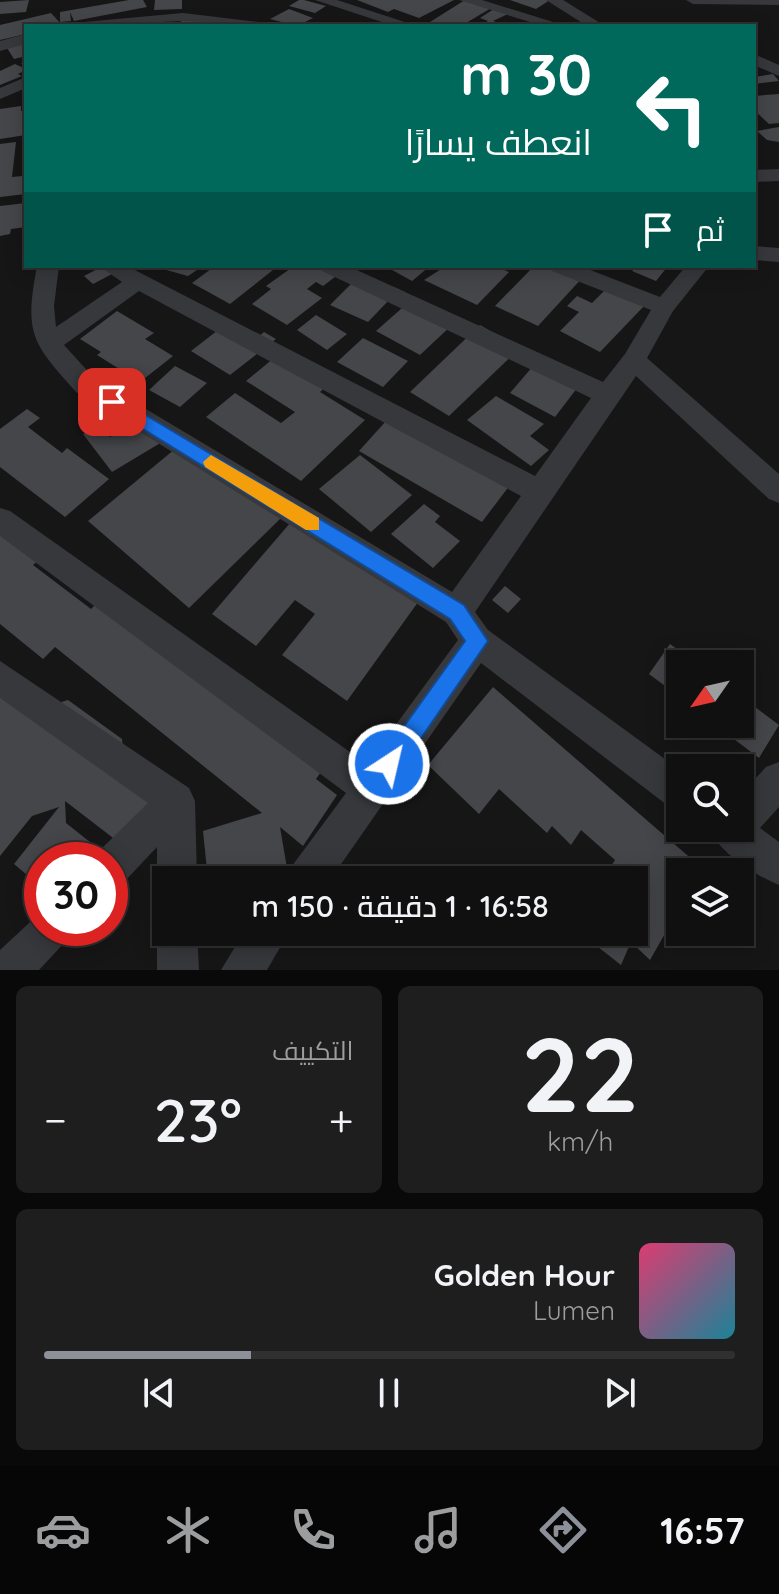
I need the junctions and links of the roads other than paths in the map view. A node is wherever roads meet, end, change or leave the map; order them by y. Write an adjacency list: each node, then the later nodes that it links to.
1 (322, 0): 8 (street)
2 (466, 0): 9 (street)
3 (693, 0): 5 (street)
4 (556, 1): 10 (street)
5 (779, 1)
6 (106, 24): 7 (street)
7 (242, 24)
8 (403, 24)
9 (552, 24)
10 (595, 24)
11 (24, 40): 12 (street)
12 (0, 46)
13 (24, 83): 14 (street)
14 (0, 94)
15 (779, 175): 16 (street)
16 (756, 176)
17 (756, 253): 18 (street)
18 (779, 255)
19 (48, 268): 26 (street)
20 (114, 268): 24 (street)
21 (334, 268): 28 (street)
22 (565, 268): 25 (street)
23 (696, 268): 25 (street)
24 (138, 281): 26 (street); 29 (street)
25 (664, 307): 27 (street)
26 (48, 345): 32 (street)
27 (634, 360): 28 (street); 30 (street)
28 (607, 395): 29 (street)
29 (538, 491): 32 (street)
30 (779, 491)
31 (0, 520): 37 (street)
32 (457, 612): 33 (street)
33 (477, 641): 36 (street); 37 (street)
34 (0, 678): 38 (street)
35 (779, 780): 39 (street)
36 (666, 782)
37 (371, 789): 43 (street)
38 (176, 801): 41 (street); 42 (street)
39 (754, 806)
40 (751, 842): 44 (street)
41 (128, 850)
42 (177, 866)
43 (316, 866)
44 (779, 866)
45 (33, 946): 48 (street)
46 (177, 946): 49 (street)
47 (259, 946): 50 (street)
48 (10, 970)
49 (178, 970)
50 (242, 970)

